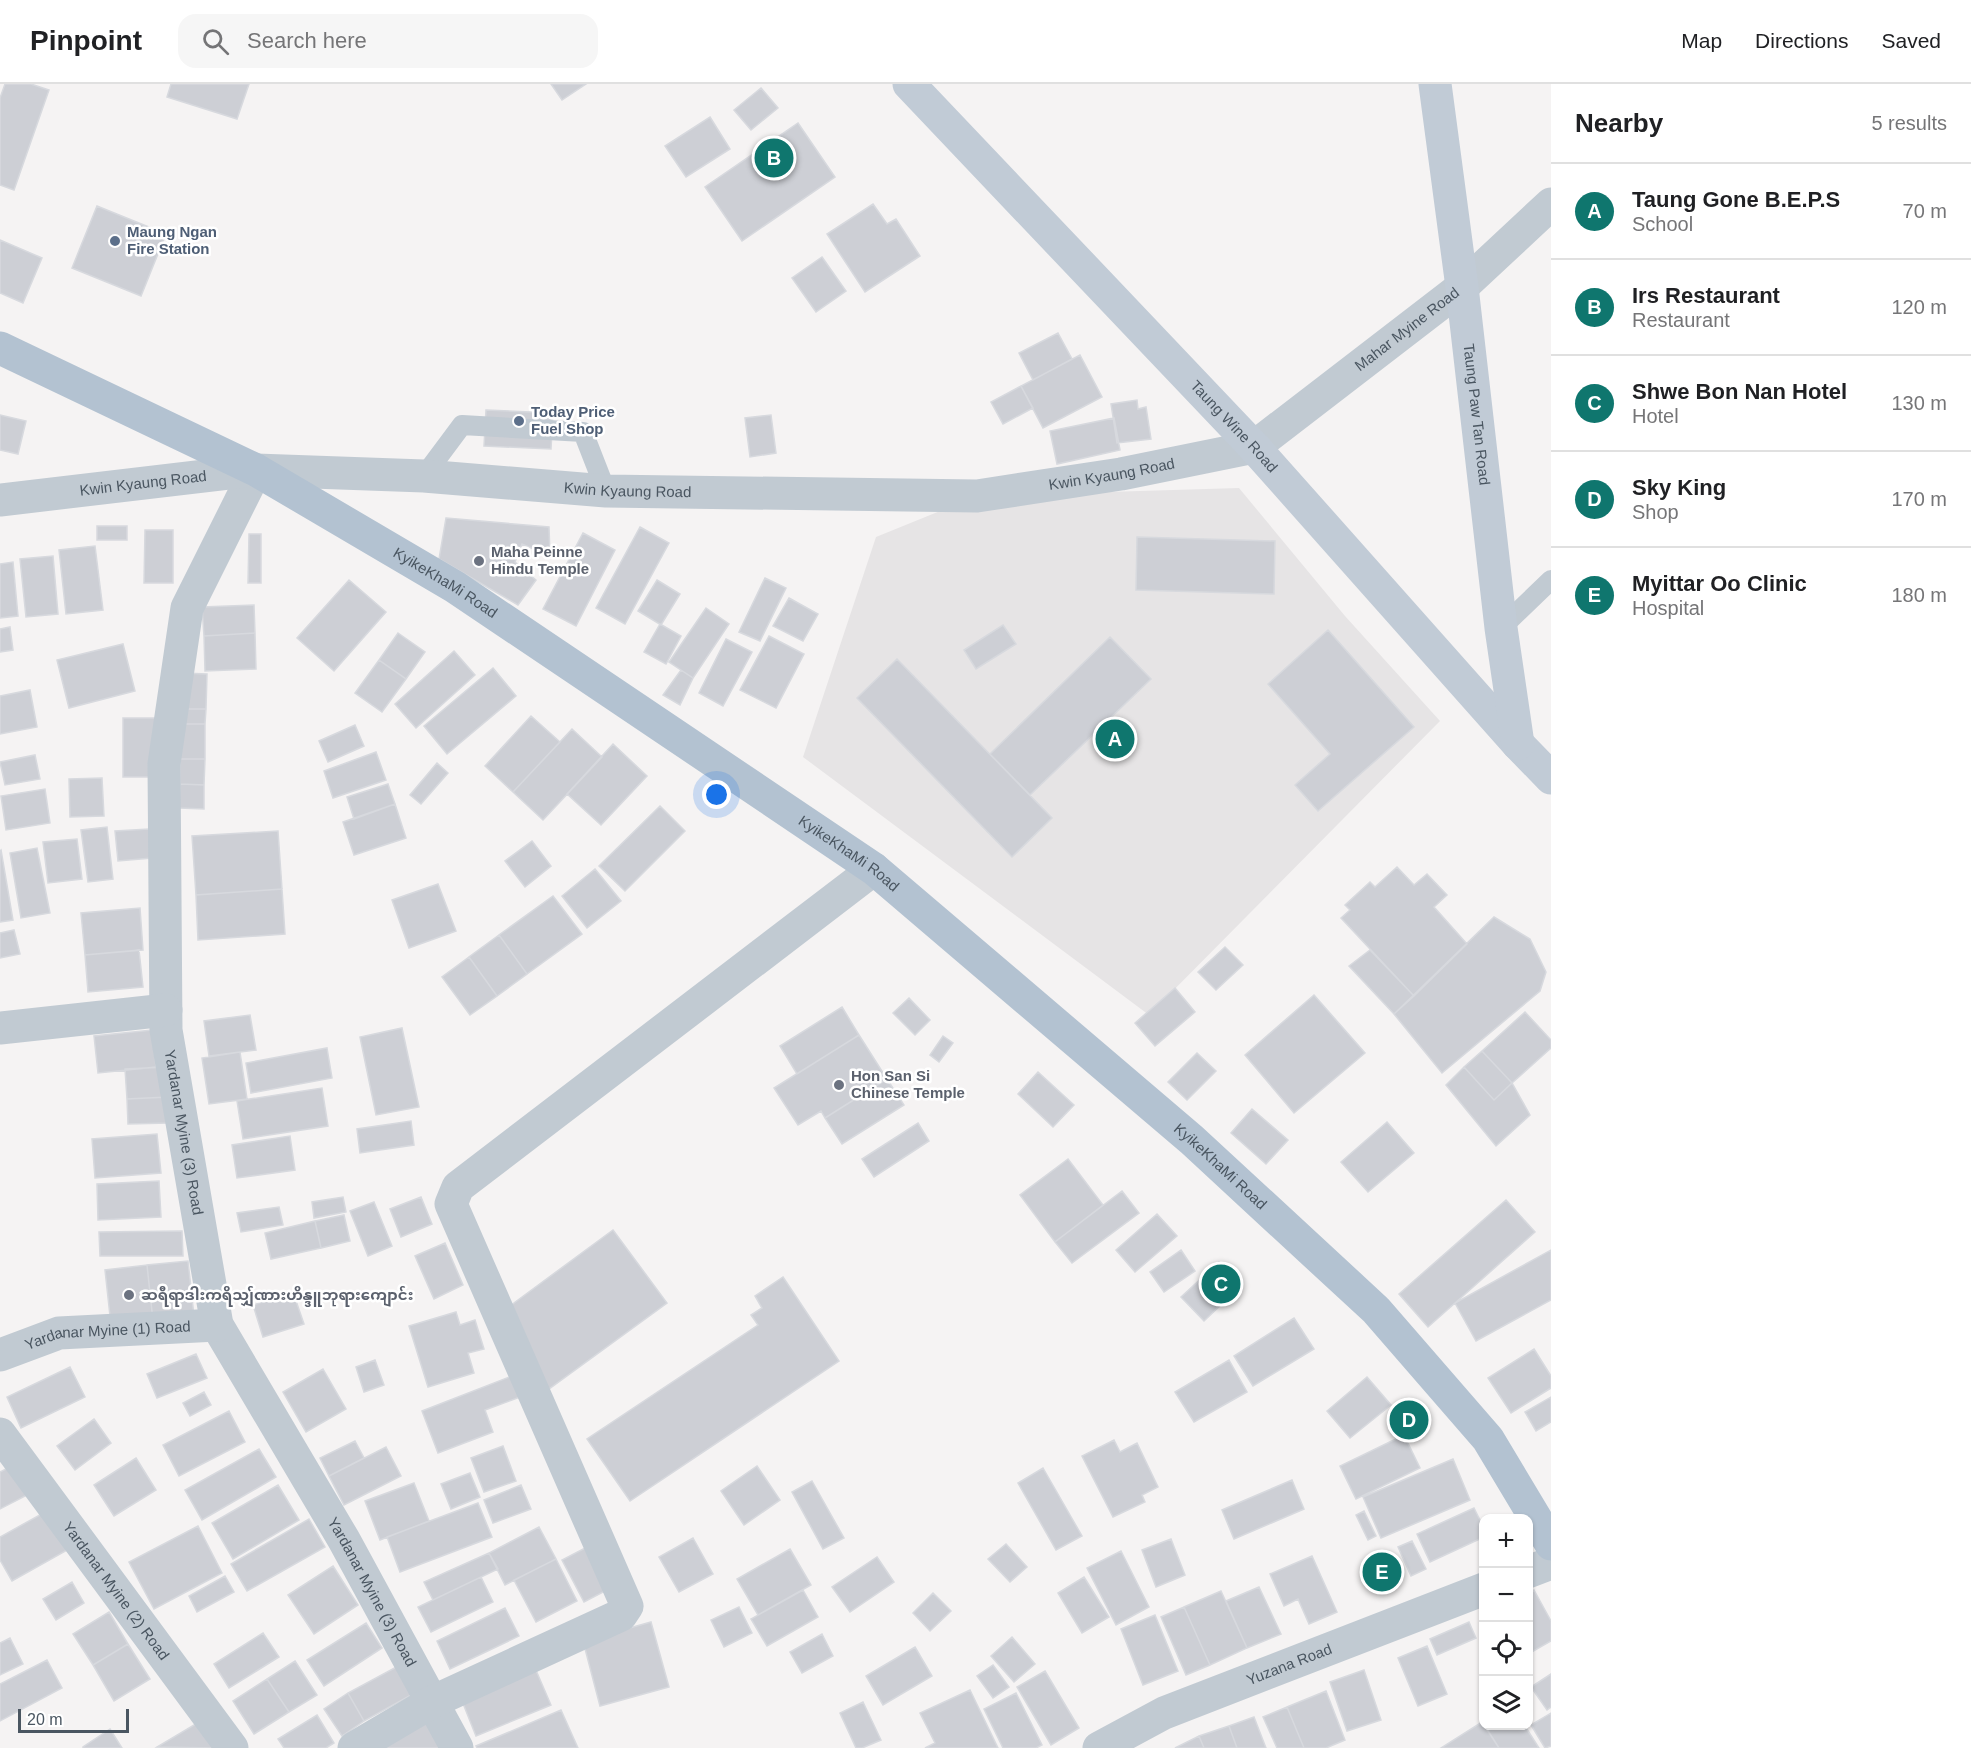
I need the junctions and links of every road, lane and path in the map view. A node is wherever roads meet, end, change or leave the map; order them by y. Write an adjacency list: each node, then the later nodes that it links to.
1 (909, 84): 6 (main road, Taung Wine Road)
2 (1435, 84): 4 (main road, Taung Paw Tan Road)
3 (1551, 204): 4 (street, Mahar Myine Road)
4 (1462, 286): 6 (street, Mahar Myine Road); 12 (main road, Taung Paw Tan Road)
5 (0, 348): 7 (main road, KyikeKhaMi Road)
6 (1254, 447): 9 (street, Kwin Kyaung Road); 13 (main road, Taung Wine Road)
7 (256, 470): 8 (street, Kwin Kyaung Road); 10 (street, Kwin Kyaung Road); 15 (main road, KyikeKhaMi Road); 16 (street, Yardanar Myine (3) Road)
8 (424, 476): 9 (street, Kwin Kyaung Road); 9 (lane)
9 (606, 491)
10 (0, 500)
11 (1551, 580): 12 (lane)
12 (1501, 628): 13 (main road, Taung Paw Tan Road)
13 (1518, 744): 14 (main road, Taung Wine Road)
14 (1551, 778)
15 (874, 869): 21 (main road, KyikeKhaMi Road); 25 (street)
16 (166, 1010): 17 (street); 18 (street, Yardanar Myine (3) Road)
17 (0, 1028)
18 (217, 1325): 19 (street, Yardanar Myine (1) Road); 25 (street, Yardanar Myine (3) Road)
19 (0, 1355)
20 (0, 1434): 26 (street, Yardanar Myine (2) Road)
21 (1551, 1544)
22 (1551, 1563): 23 (street)
23 (1533, 1570)
24 (1479, 1591): 29 (street, Yuzana Road)
25 (432, 1702): 27 (street); 28 (street, Yardanar Myine (3) Road)
26 (232, 1748)
27 (354, 1748)
28 (457, 1748)
29 (1100, 1748)

